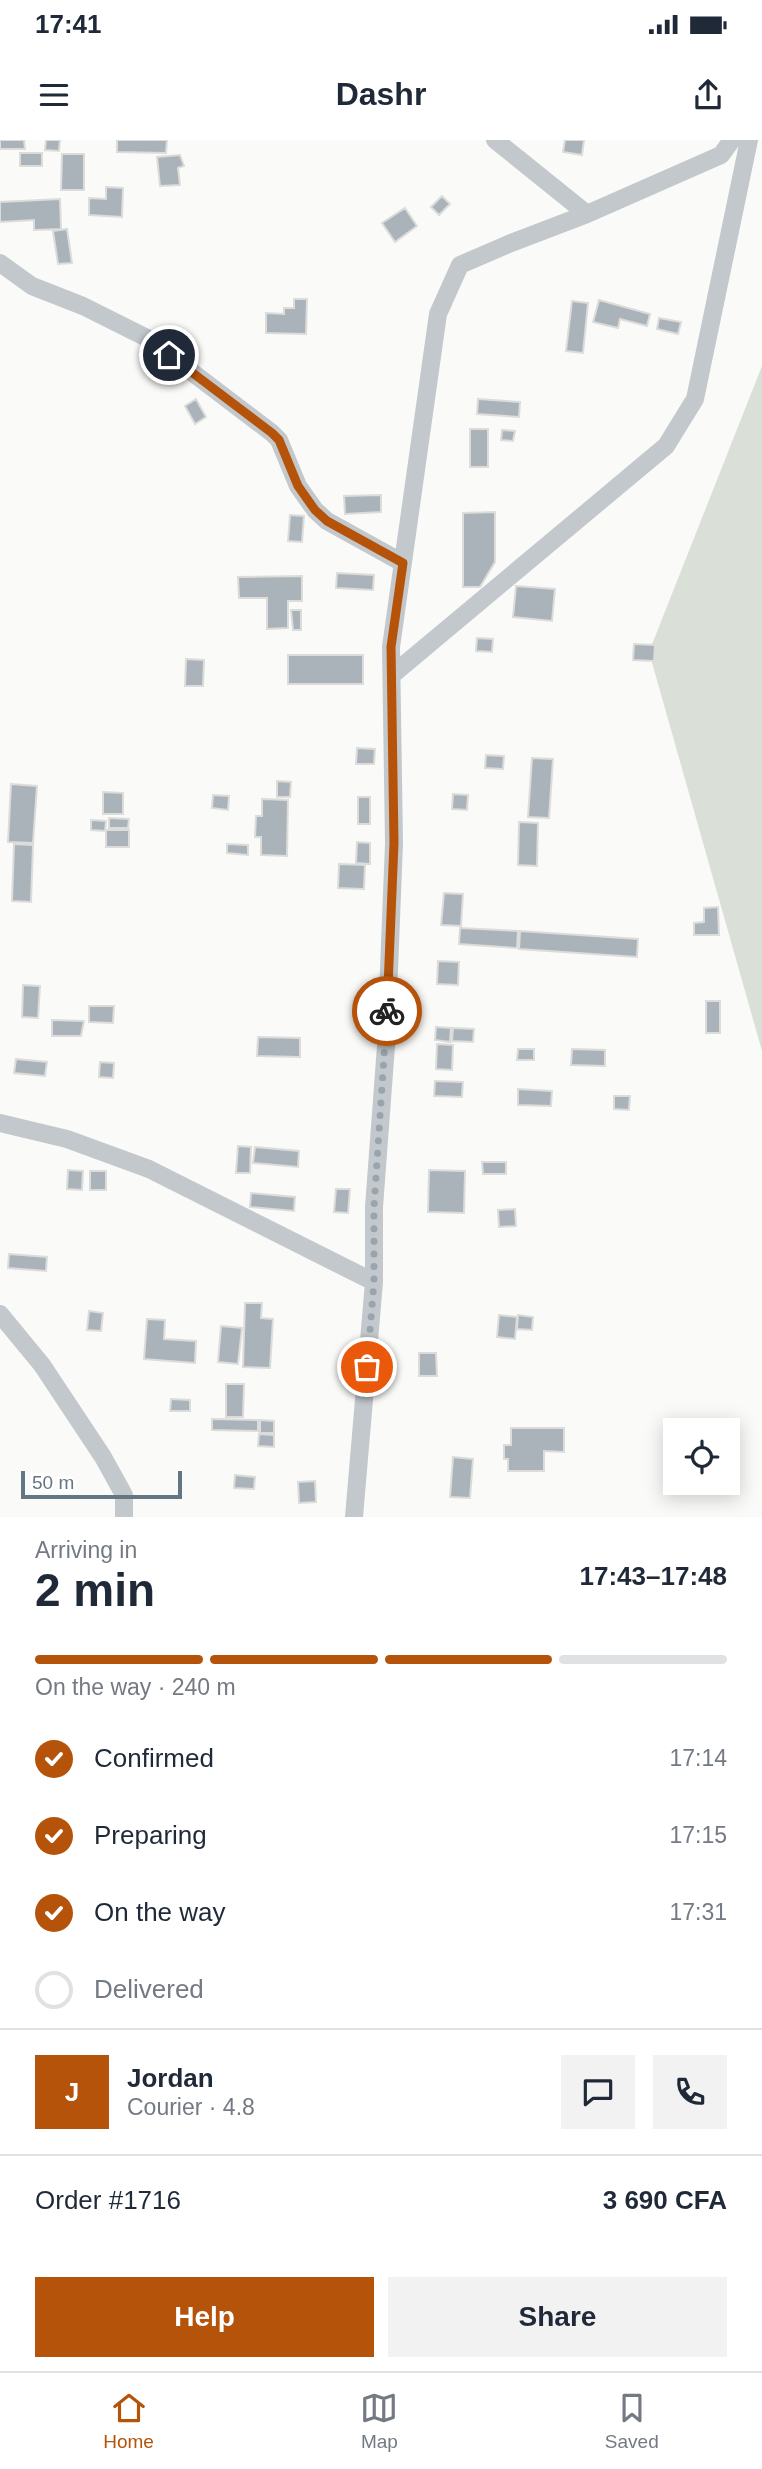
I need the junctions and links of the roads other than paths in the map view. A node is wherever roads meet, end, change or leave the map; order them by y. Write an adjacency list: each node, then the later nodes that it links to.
1 (495, 140): 4 (street)
2 (732, 140): 4 (street)
3 (749, 140): 7 (street)
4 (587, 214): 6 (street)
5 (0, 263): 6 (street)
6 (403, 563): 7 (street)
7 (392, 675): 9 (street)
8 (0, 1123): 9 (street)
9 (374, 1282): 12 (street)
10 (0, 1314): 11 (street)
11 (124, 1517)
12 (354, 1517)

